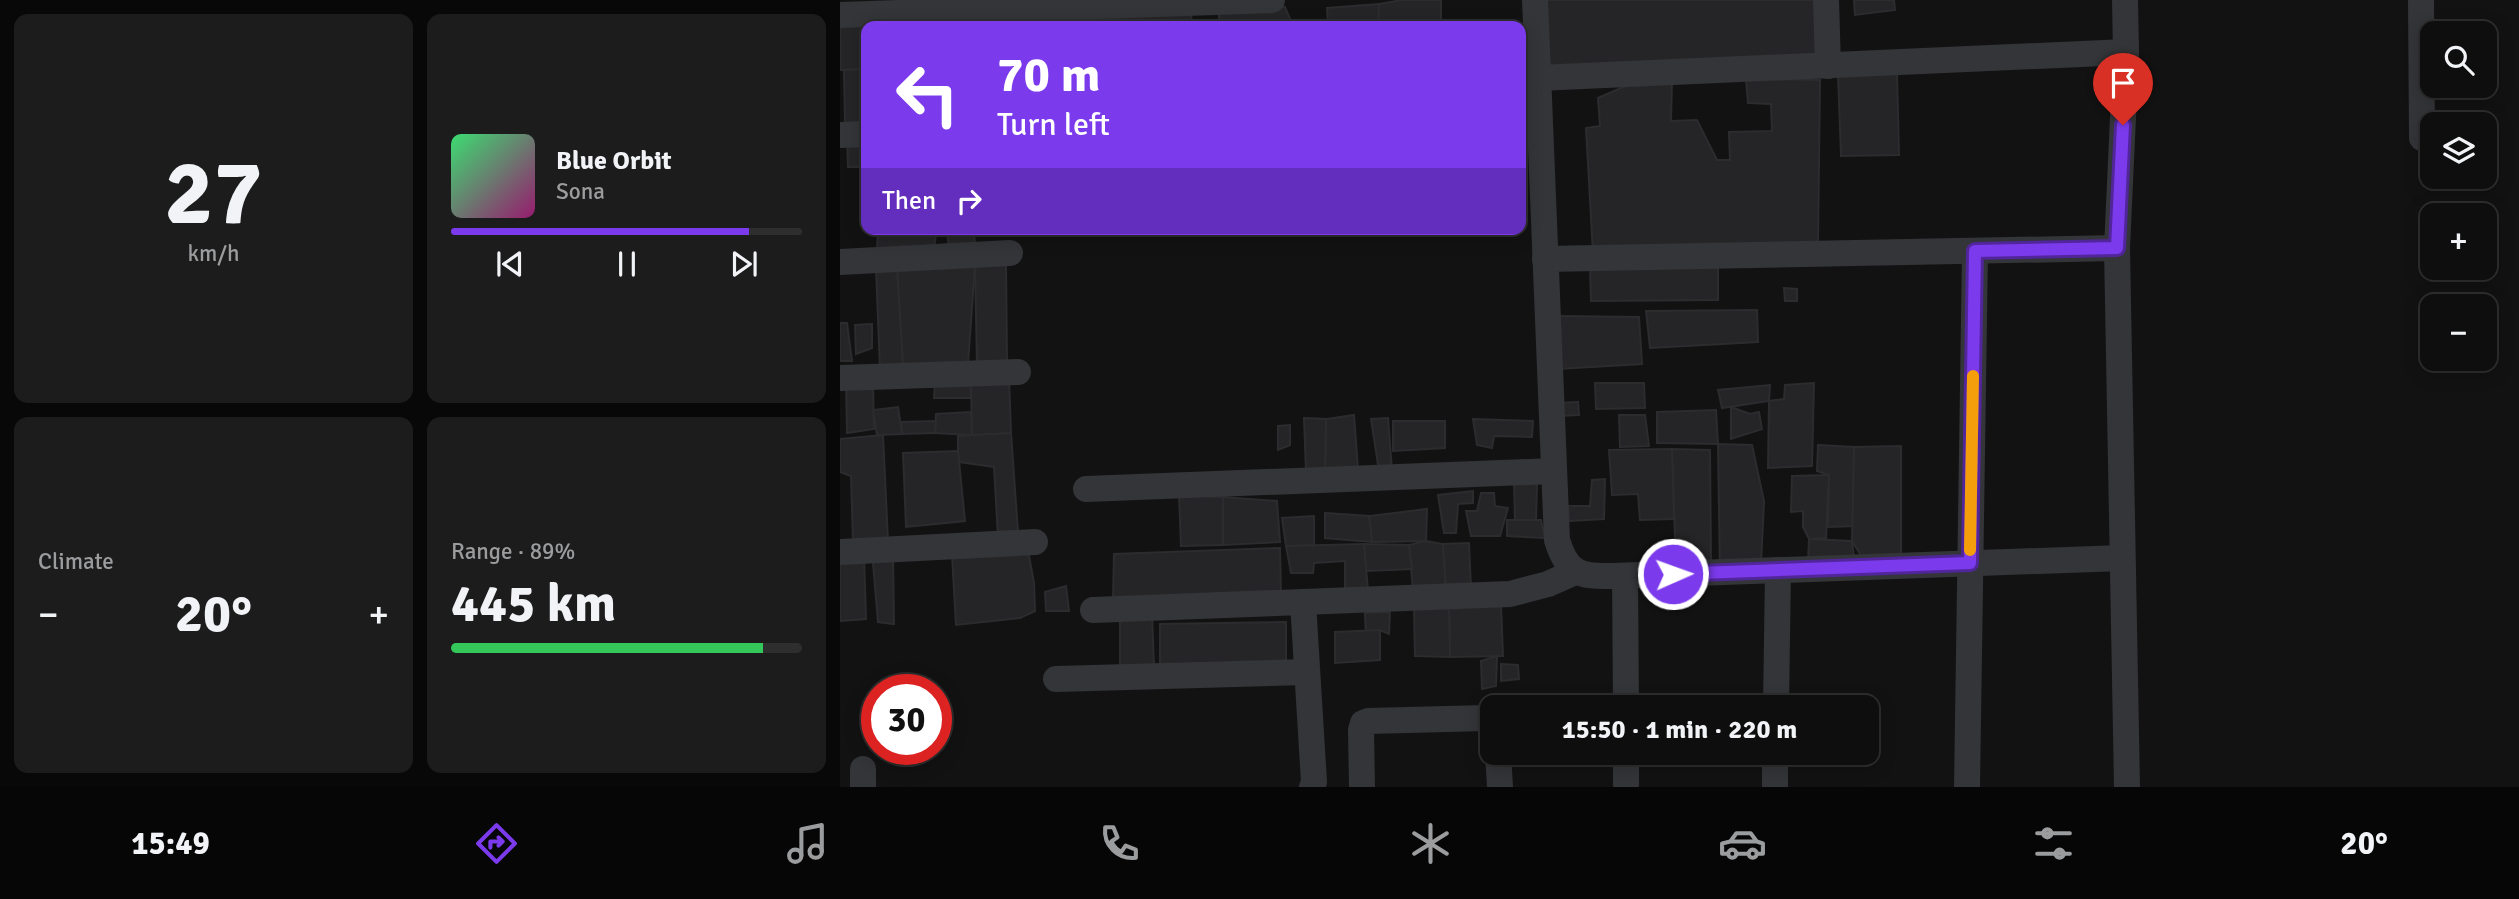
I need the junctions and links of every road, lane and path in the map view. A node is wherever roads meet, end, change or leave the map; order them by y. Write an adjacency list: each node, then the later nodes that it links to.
1 (1272, 0): 6 (street)
2 (1535, 0): 9 (street)
3 (1826, 0): 8 (street)
4 (2125, 0): 7 (street)
5 (2421, 0): 10 (street)
6 (840, 15)
7 (2126, 52): 8 (street); 14 (street)
8 (1828, 66): 9 (street)
9 (1538, 78): 11 (street)
10 (2422, 112)
11 (1530, 115): 17 (street)
12 (861, 134): 13 (street)
13 (840, 135)
14 (2117, 248): 15 (street); 25 (street)
15 (1975, 251): 17 (street); 26 (street)
16 (1010, 253): 18 (street)
17 (1545, 259): 21 (street)
18 (840, 262)
19 (1018, 372): 20 (street)
20 (840, 378)
21 (1554, 471): 22 (street); 28 (street)
22 (1086, 489)
23 (1035, 542): 24 (street)
24 (840, 552)
25 (2122, 558): 26 (street); 46 (street)
26 (1970, 563): 27 (street); 45 (street)
27 (1778, 570): 29 (street); 35 (street)
28 (1575, 572): 29 (street); 30 (street)
29 (1625, 576): 34 (street)
30 (1303, 602): 31 (street); 32 (street)
31 (1093, 610)
32 (1307, 672): 33 (street); 41 (street)
33 (1056, 679)
34 (1626, 695)
35 (1776, 695)
36 (1480, 719): 42 (street)
37 (1499, 765): 43 (street)
38 (1626, 765): 40 (street)
39 (1775, 765): 44 (street)
40 (1626, 783)
41 (1312, 787)
42 (1362, 787)
43 (1500, 787)
44 (1774, 787)
45 (1967, 787)
46 (2127, 787)

